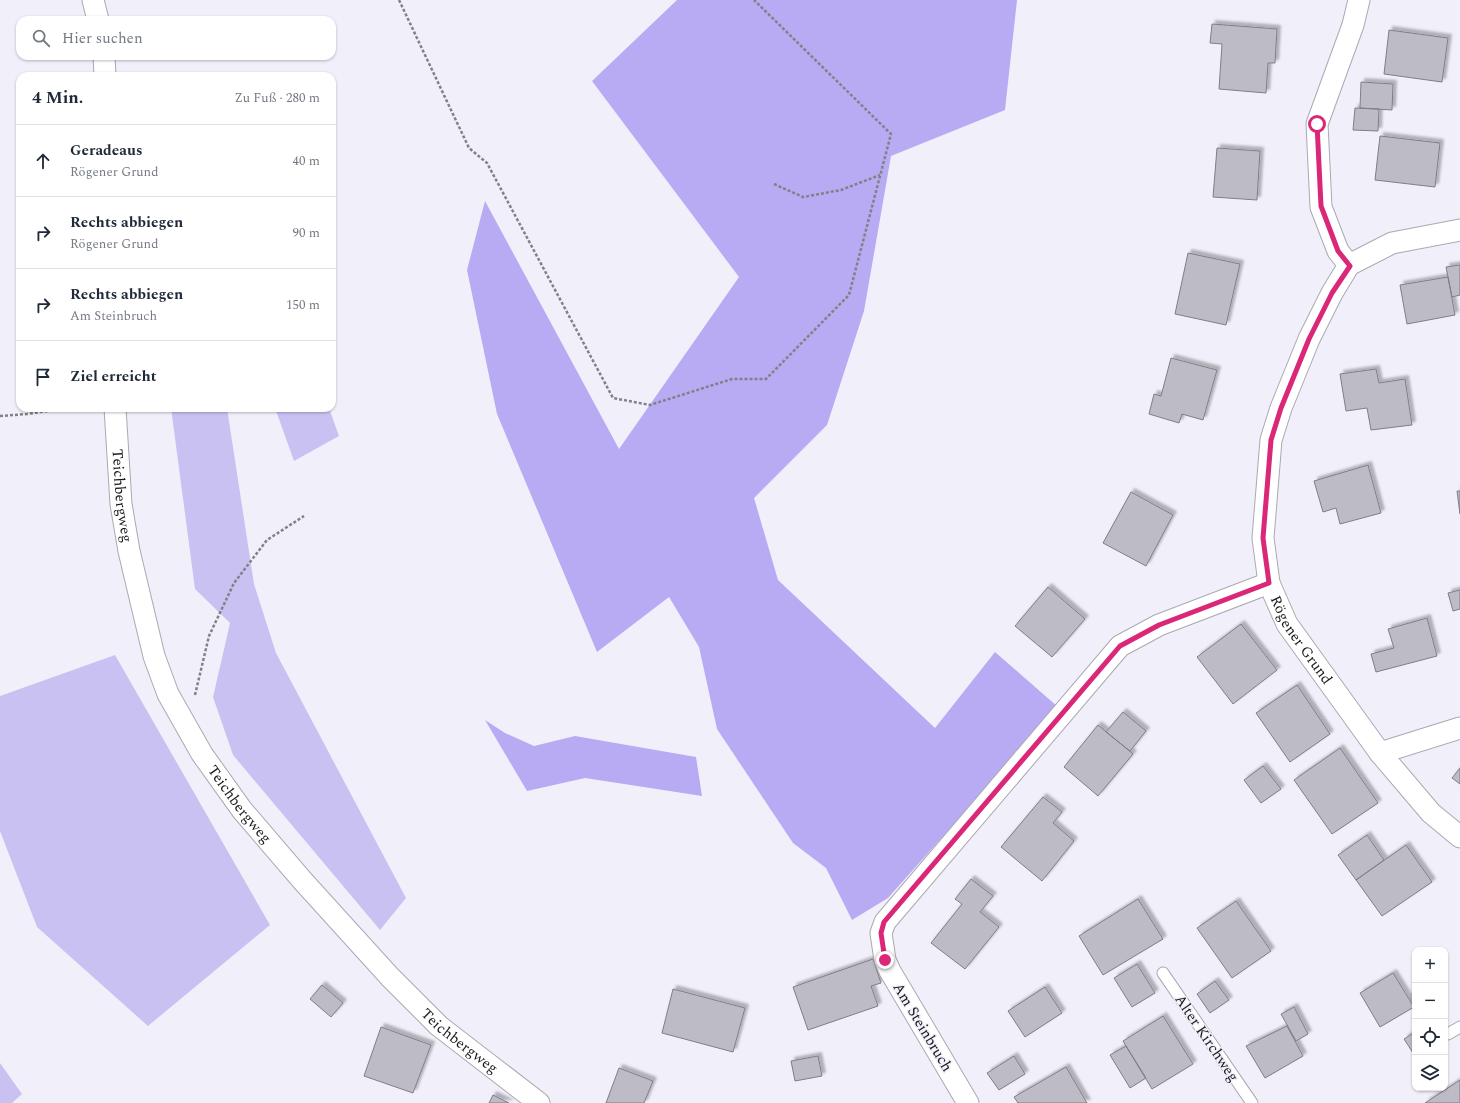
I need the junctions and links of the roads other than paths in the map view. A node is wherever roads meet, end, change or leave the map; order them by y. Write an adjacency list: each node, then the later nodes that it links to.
1 (93, 0): 3 (street)
2 (1358, 0): 7 (street)
3 (97, 16)
4 (104, 60): 5 (street)
5 (105, 72)
6 (1460, 230): 7 (street, Rögener Grund)
7 (1350, 266): 9 (street, Rögener Grund)
8 (115, 412): 16 (street, Teichbergweg)
9 (1269, 583): 11 (street, Rögener Grund); 17 (street, Am Steinbruch)
10 (1460, 728): 11 (street)
11 (1380, 753): 12 (street, Rögener Grund)
12 (1460, 837)
13 (1163, 973): 18 (lane, Alter Kirchweg)
14 (1460, 1027): 15 (lane)
15 (1448, 1034)
16 (539, 1103)
17 (968, 1103)
18 (1252, 1103)

